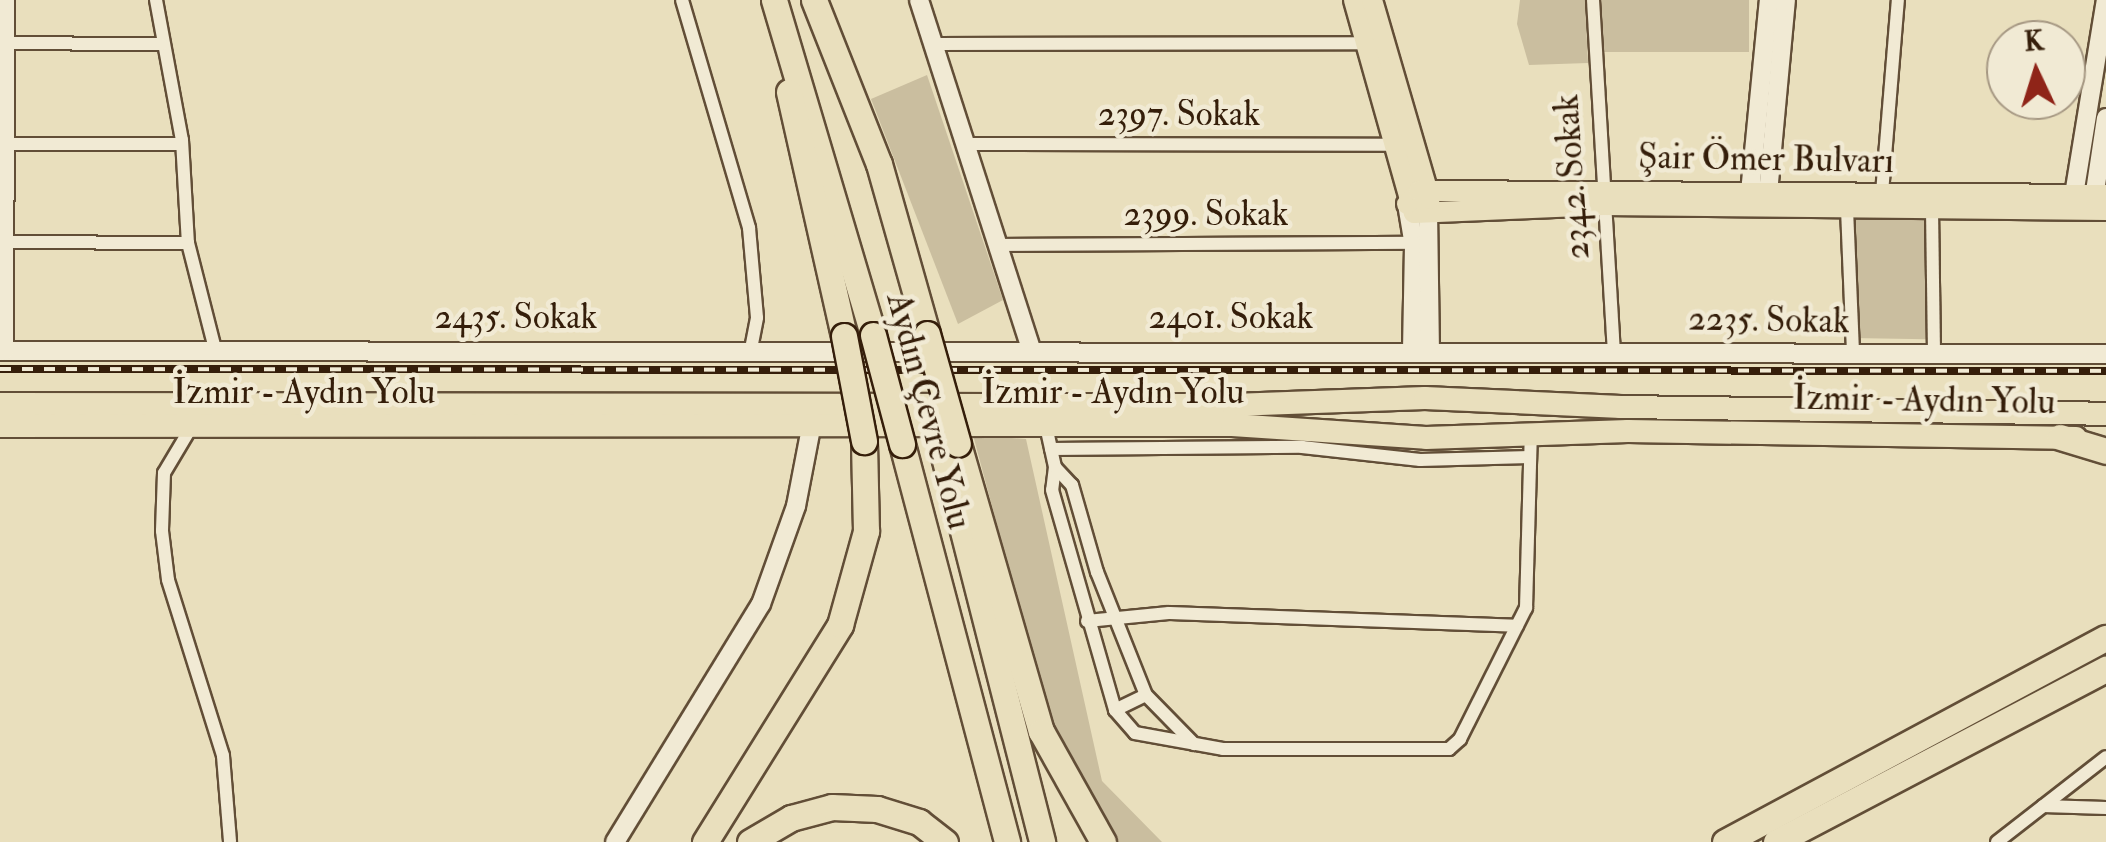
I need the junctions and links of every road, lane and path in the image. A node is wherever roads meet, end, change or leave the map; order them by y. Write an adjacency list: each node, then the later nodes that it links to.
1 (5, 0): 16 (street)
2 (156, 0): 17 (street)
3 (682, 0): 37 (street)
4 (766, 0): 74 (highway, bridge)
5 (774, 0): 77 (highway, Aydın Çevre Yolu, bridge)
6 (812, 0): 57 (highway, Aydın Çevre Yolu)
7 (919, 0): 18 (street)
8 (1354, 0): 15 (main road)
9 (1372, 0): 15 (main road)
10 (1592, 0): 25 (street, 2342. Sokak)
11 (1769, 0): 26 (street)
12 (1786, 0): 26 (street)
13 (1898, 0): 24 (street)
14 (2106, 0): 28 (street)
15 (1378, 41): 18 (street); 23 (main road); 27 (main road)
16 (2, 43): 17 (street); 20 (street)
17 (161, 44): 21 (street)
18 (936, 44): 22 (street)
19 (2106, 118): 28 (street)
20 (2, 144): 21 (street); 31 (street)
21 (182, 144): 32 (street)
22 (965, 144): 23 (street, 2397. Sokak); 34 (street)
23 (1393, 145): 27 (main road)
24 (1882, 194): 26 (main road, Şair Ömer Bulvarı); 28 (main road, Şair Ömer Bulvarı)
25 (1602, 197): 26 (main road, Şair Ömer Bulvarı); 27 (main road, Şair Ömer Bulvarı); 38 (street, 2342. Sokak)
26 (1758, 200): 29 (main road, Şair Ömer Bulvarı)
27 (1420, 202): 33 (street); 40 (street)
28 (2091, 202): 30 (main road, Şair Ömer Bulvarı)
29 (1848, 209): 30 (main road, Şair Ömer Bulvarı); 41 (street)
30 (1932, 209): 42 (street)
31 (3, 242): 32 (street); 39 (street)
32 (188, 243): 36 (street)
33 (1414, 243): 34 (street, 2399. Sokak); 40 (street)
34 (998, 245): 35 (street)
35 (1031, 348): 37 (street, 2435. Sokak); 40 (street, 2401. Sokak)
36 (215, 349): 37 (street, 2435. Sokak); 39 (street, 2435. Sokak)
37 (752, 350)
38 (1614, 350): 40 (street, 2235. Sokak); 41 (street, 2235. Sokak)
39 (2, 351)
40 (1422, 351)
41 (1853, 353): 42 (street, 2235. Sokak)
42 (1934, 354): 43 (street, 2235. Sokak)
43 (2106, 354)
44 (1399, 398): 45 (highway, İzmir - Aydın Yolu); 46 (highway, İzmir - Aydın Yolu); 52 (highway)
45 (1442, 398): 47 (highway, İzmir - Aydın Yolu); 54 (highway)
46 (0, 404)
47 (2106, 414)
48 (0, 426): 49 (highway, İzmir - Aydın Yolu)
49 (192, 426): 50 (highway, İzmir - Aydın Yolu); 72 (street)
50 (810, 428): 55 (highway, İzmir - Aydın Yolu); 73 (street)
51 (1531, 432): 53 (highway, İzmir - Aydın Yolu); 54 (highway, İzmir - Aydın Yolu); 59 (street)
52 (1396, 436): 54 (highway, İzmir - Aydın Yolu); 55 (highway, İzmir - Aydın Yolu)
53 (2060, 436): 56 (highway, İzmir - Aydın Yolu); 58 (highway)
54 (1442, 437)
55 (1048, 438): 59 (street); 60 (street)
56 (2106, 442)
57 (949, 443): 78 (highway, Aydın Çevre Yolu); 79 (highway)
58 (2106, 451)
59 (1530, 456): 63 (street)
60 (1055, 468): 61 (street); 62 (street)
61 (1113, 614): 62 (street); 63 (street); 66 (street)
62 (1087, 621): 67 (street)
63 (1517, 626): 68 (street)
64 (2106, 638): 80 (highway)
65 (2106, 669): 81 (highway)
66 (1146, 695): 67 (street); 68 (street)
67 (1116, 710): 68 (street)
68 (1196, 746)
69 (2106, 756): 70 (street)
70 (2043, 806): 71 (street); 82 (street)
71 (2106, 808)
72 (230, 842)
73 (614, 842)
74 (705, 842)
75 (750, 842): 76 (highway)
76 (945, 842)
77 (1007, 842)
78 (1042, 842)
79 (1103, 842)
80 (1725, 842)
81 (1776, 842)
82 (1997, 842)

